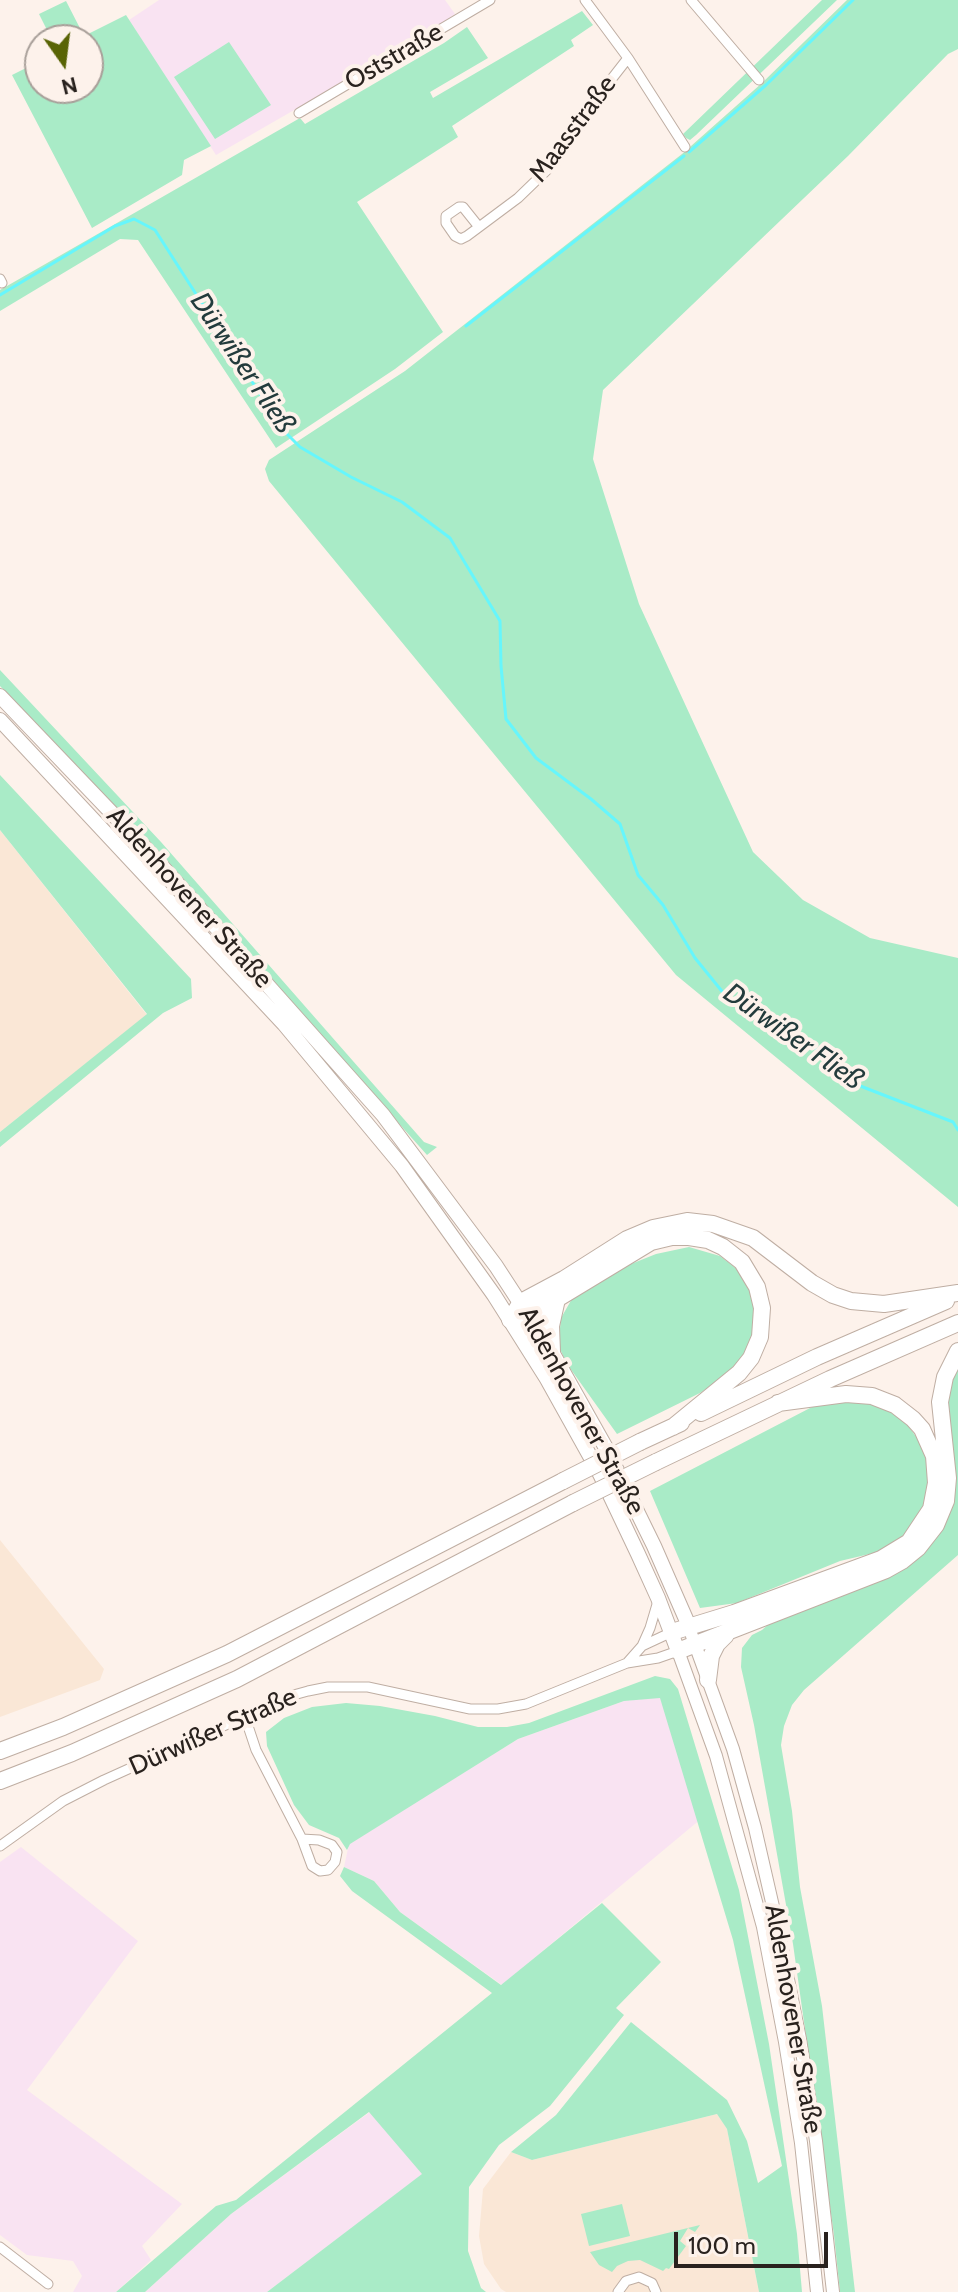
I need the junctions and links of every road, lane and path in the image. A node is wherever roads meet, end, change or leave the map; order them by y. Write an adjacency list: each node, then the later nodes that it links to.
1 (490, 0): 6 (street, Oststraße)
2 (585, 0): 4 (street)
3 (691, 0): 5 (street)
4 (628, 58): 7 (street); 8 (street, Maasstraße)
5 (759, 80)
6 (299, 113)
7 (685, 147)
8 (479, 227)
9 (0, 696): 13 (main road, Aldenhovener Straße)
10 (0, 720): 14 (main road, Aldenhovener Straße)
11 (958, 1294): 13 (highway); 19 (highway)
12 (557, 1299): 13 (highway); 17 (highway); 19 (highway)
13 (525, 1309): 14 (highway); 17 (main road, Aldenhovener Straße)
14 (510, 1320): 20 (main road, Aldenhovener Straße)
15 (958, 1323): 18 (highway)
16 (958, 1351): 23 (highway)
17 (552, 1352): 21 (main road, Aldenhovener Straße)
18 (778, 1403): 21 (highway); 31 (highway, bridge)
19 (673, 1427): 30 (highway, bridge)
20 (658, 1598): 22 (main road, Aldenhovener Straße); 25 (street, Dürwißer Straße)
21 (689, 1626): 22 (highway); 24 (main road, Aldenhovener Straße)
22 (672, 1632): 25 (street, Dürwißer Straße); 26 (main road, Aldenhovener Straße)
23 (729, 1632): 24 (highway); 28 (highway)
24 (694, 1644): 26 (highway); 28 (main road, Aldenhovener Straße)
25 (642, 1646): 27 (street, Dürwißer Straße)
26 (678, 1651): 27 (street, Dürwißer Straße); 38 (main road, Aldenhovener Straße)
27 (627, 1663): 29 (street, Dürwißer Straße)
28 (708, 1680): 39 (main road, Aldenhovener Straße)
29 (245, 1717): 32 (street); 33 (street, Dürwißer Straße)
30 (0, 1751)
31 (0, 1781)
32 (302, 1839)
33 (0, 1846)
34 (0, 2247): 35 (street)
35 (48, 2284)
36 (618, 2292): 37 (street)
37 (656, 2292)
38 (817, 2292)
39 (833, 2292)

